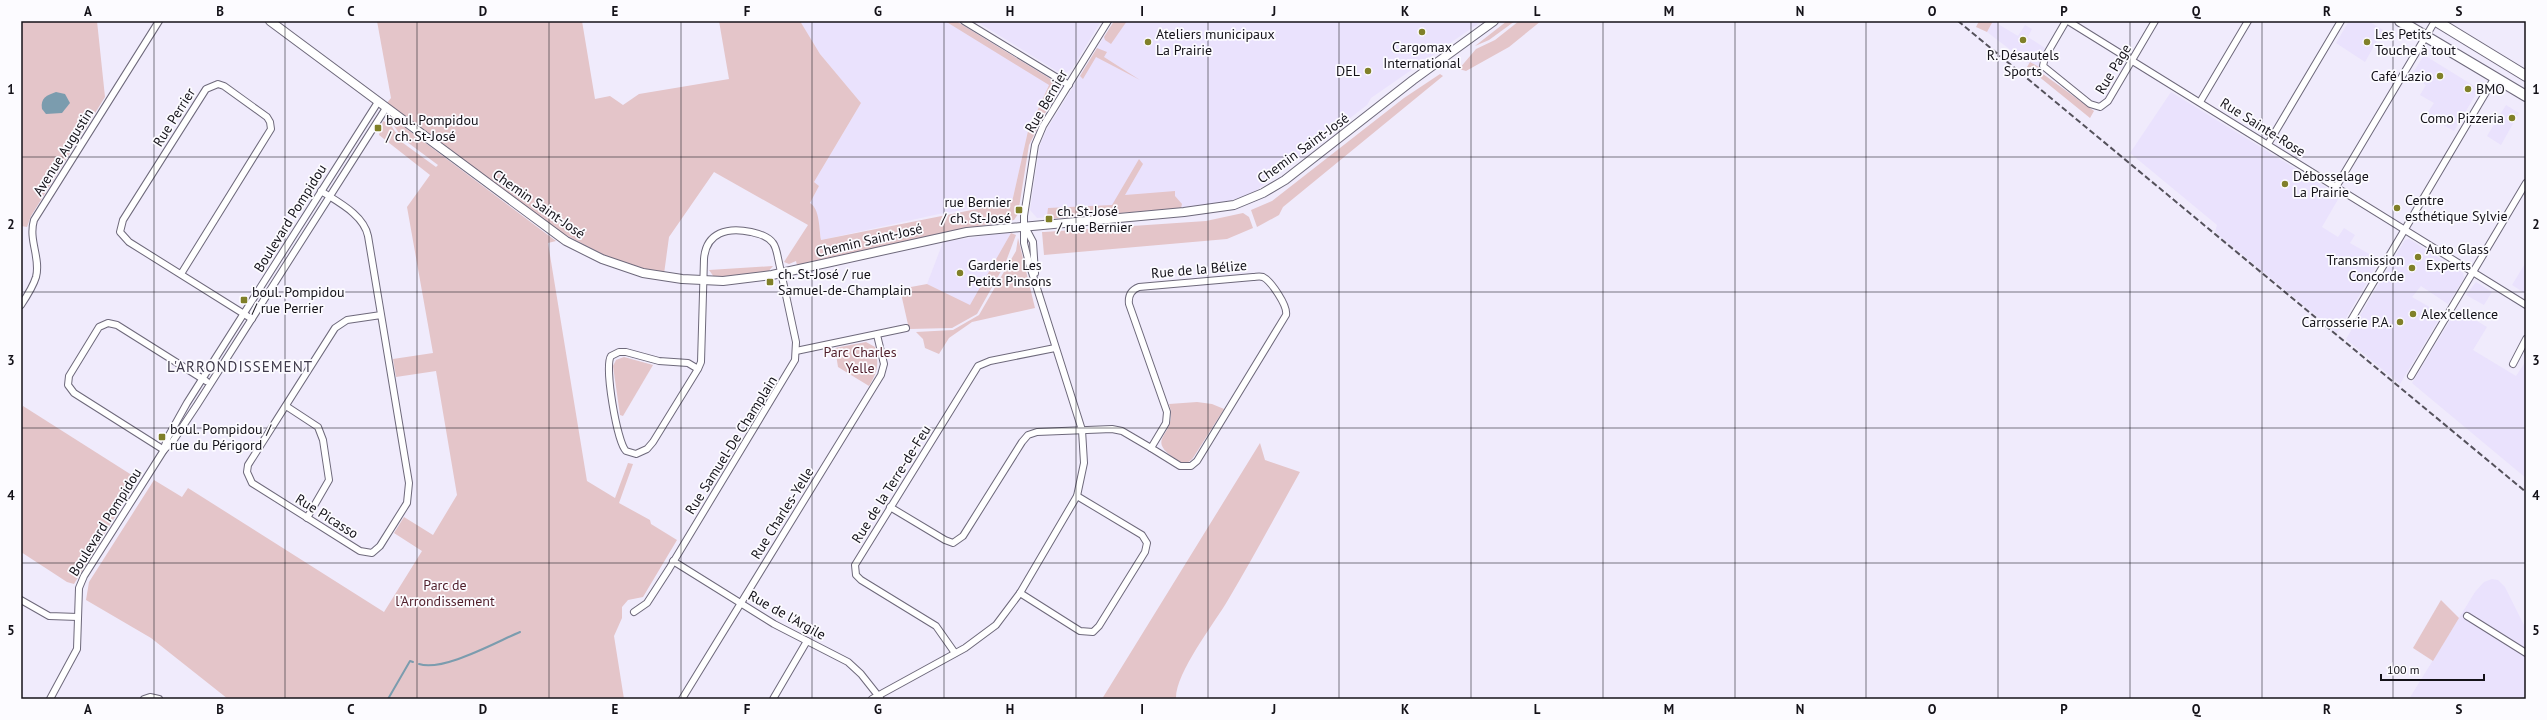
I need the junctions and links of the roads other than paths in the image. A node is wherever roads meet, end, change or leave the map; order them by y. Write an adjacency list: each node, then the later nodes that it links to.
1 (159, 21): 32 (street, Avenue Augustin)
2 (270, 21): 18 (street, Chemin Saint-José)
3 (964, 21): 16 (street)
4 (1108, 21): 16 (street, Rue Bernier)
5 (1494, 21): 26 (street, Chemin Saint-José)
6 (2067, 21): 13 (street, Rue Sainte-Rose); 13 (street, Rue Page)
7 (2155, 21): 13 (street, Rue Page)
8 (2248, 21): 19 (street)
9 (2341, 21): 21 (street)
10 (2400, 21): 12 (main road)
11 (2436, 21): 12 (street); 14 (main road)
12 (2426, 36): 15 (main road); 23 (street)
13 (2132, 60): 19 (street, Rue Sainte-Rose)
14 (2526, 76)
15 (2495, 77): 17 (main road); 27 (street)
16 (1068, 85): 26 (street, Rue Bernier)
17 (2526, 96)
18 (378, 102): 20 (street, Chemin Saint-José); 24 (street, Boulevard Pompidou)
19 (2200, 102): 21 (street, Rue Sainte-Rose)
20 (386, 108): 25 (street, Boulevard Pompidou); 31 (street, Chemin Saint-José)
21 (2268, 144): 23 (street, Rue Sainte-Rose)
22 (2526, 183): 28 (street)
23 (2336, 187): 27 (street, Rue Sainte-Rose)
24 (322, 191): 25 (street, Rue Picasso); 34 (street, Boulevard Pompidou)
25 (330, 196): 35 (street, Rue Picasso); 36 (street, Boulevard Pompidou)
26 (1024, 225): 29 (street, Chemin Saint-José); 41 (street, Rue Bernier)
27 (2404, 230): 28 (street, Rue Sainte-Rose); 37 (street)
28 (2473, 272): 33 (street, Rue Sainte-Rose); 45 (street)
29 (781, 273): 31 (street, Chemin Saint-José); 31 (street, Rue Samuel-De Champlain); 42 (street, Rue Samuel-De Champlain)
30 (180, 274): 30 (street, Rue Perrier); 34 (street, Rue Perrier)
31 (704, 281): 44 (street, Rue Samuel-De Champlain)
32 (21, 305)
33 (2526, 305)
34 (244, 314): 36 (street, Rue Perrier); 46 (street, Boulevard Pompidou)
35 (381, 315): 48 (street, Rue Picasso); 54 (street, Rue Picasso)
36 (252, 319): 47 (street, Boulevard Pompidou)
37 (2350, 322)
38 (906, 328): 39 (street)
39 (877, 335): 42 (street); 58 (street, Rue Charles-Yelle)
40 (2526, 339): 43 (street)
41 (1055, 348): 49 (street, Rue Bernier); 53 (street, Rue de la Terre-de-Feu)
42 (796, 351): 55 (street, Rue Samuel-De Champlain)
43 (2513, 364)
44 (698, 369): 44 (street, Rue Samuel-De Champlain)
45 (2411, 376)
46 (202, 379): 47 (street); 51 (street, Boulevard Pompidou); 51 (street)
47 (211, 384): 51 (street, Boulevard Pompidou)
48 (286, 406): 54 (street); 54 (street, Rue Picasso)
49 (1082, 430): 50 (street, Rue de la Bélize); 52 (street, Rue Bernier); 53 (street, Rue de la Bélize)
50 (1151, 448): 50 (street, Rue de la Bélize)
51 (164, 450): 61 (street, Boulevard Pompidou)
52 (1077, 496): 56 (street, Rue Bernier); 56 (street)
53 (890, 507): 63 (street, Rue de la Terre-de-Feu)
54 (306, 518)
55 (673, 561): 58 (street, Rue de l'Argile); 59 (street, Rue Samuel-De Champlain)
56 (1020, 593): 63 (street, Rue Bernier)
57 (21, 600): 61 (street)
58 (741, 603): 62 (street, Rue de l'Argile); 69 (street, Rue Charles-Yelle)
59 (634, 612)
60 (2467, 616): 64 (street)
61 (78, 617): 66 (street, Boulevard Pompidou)
62 (807, 641): 65 (street, Rue de l'Argile); 70 (street)
63 (954, 653): 65 (street, Rue Bernier)
64 (2526, 653)
65 (880, 697): 71 (street, Rue Bernier)
66 (50, 699)
67 (144, 699): 68 (street)
68 (159, 699)
69 (682, 699)
70 (773, 699)
71 (872, 699)

